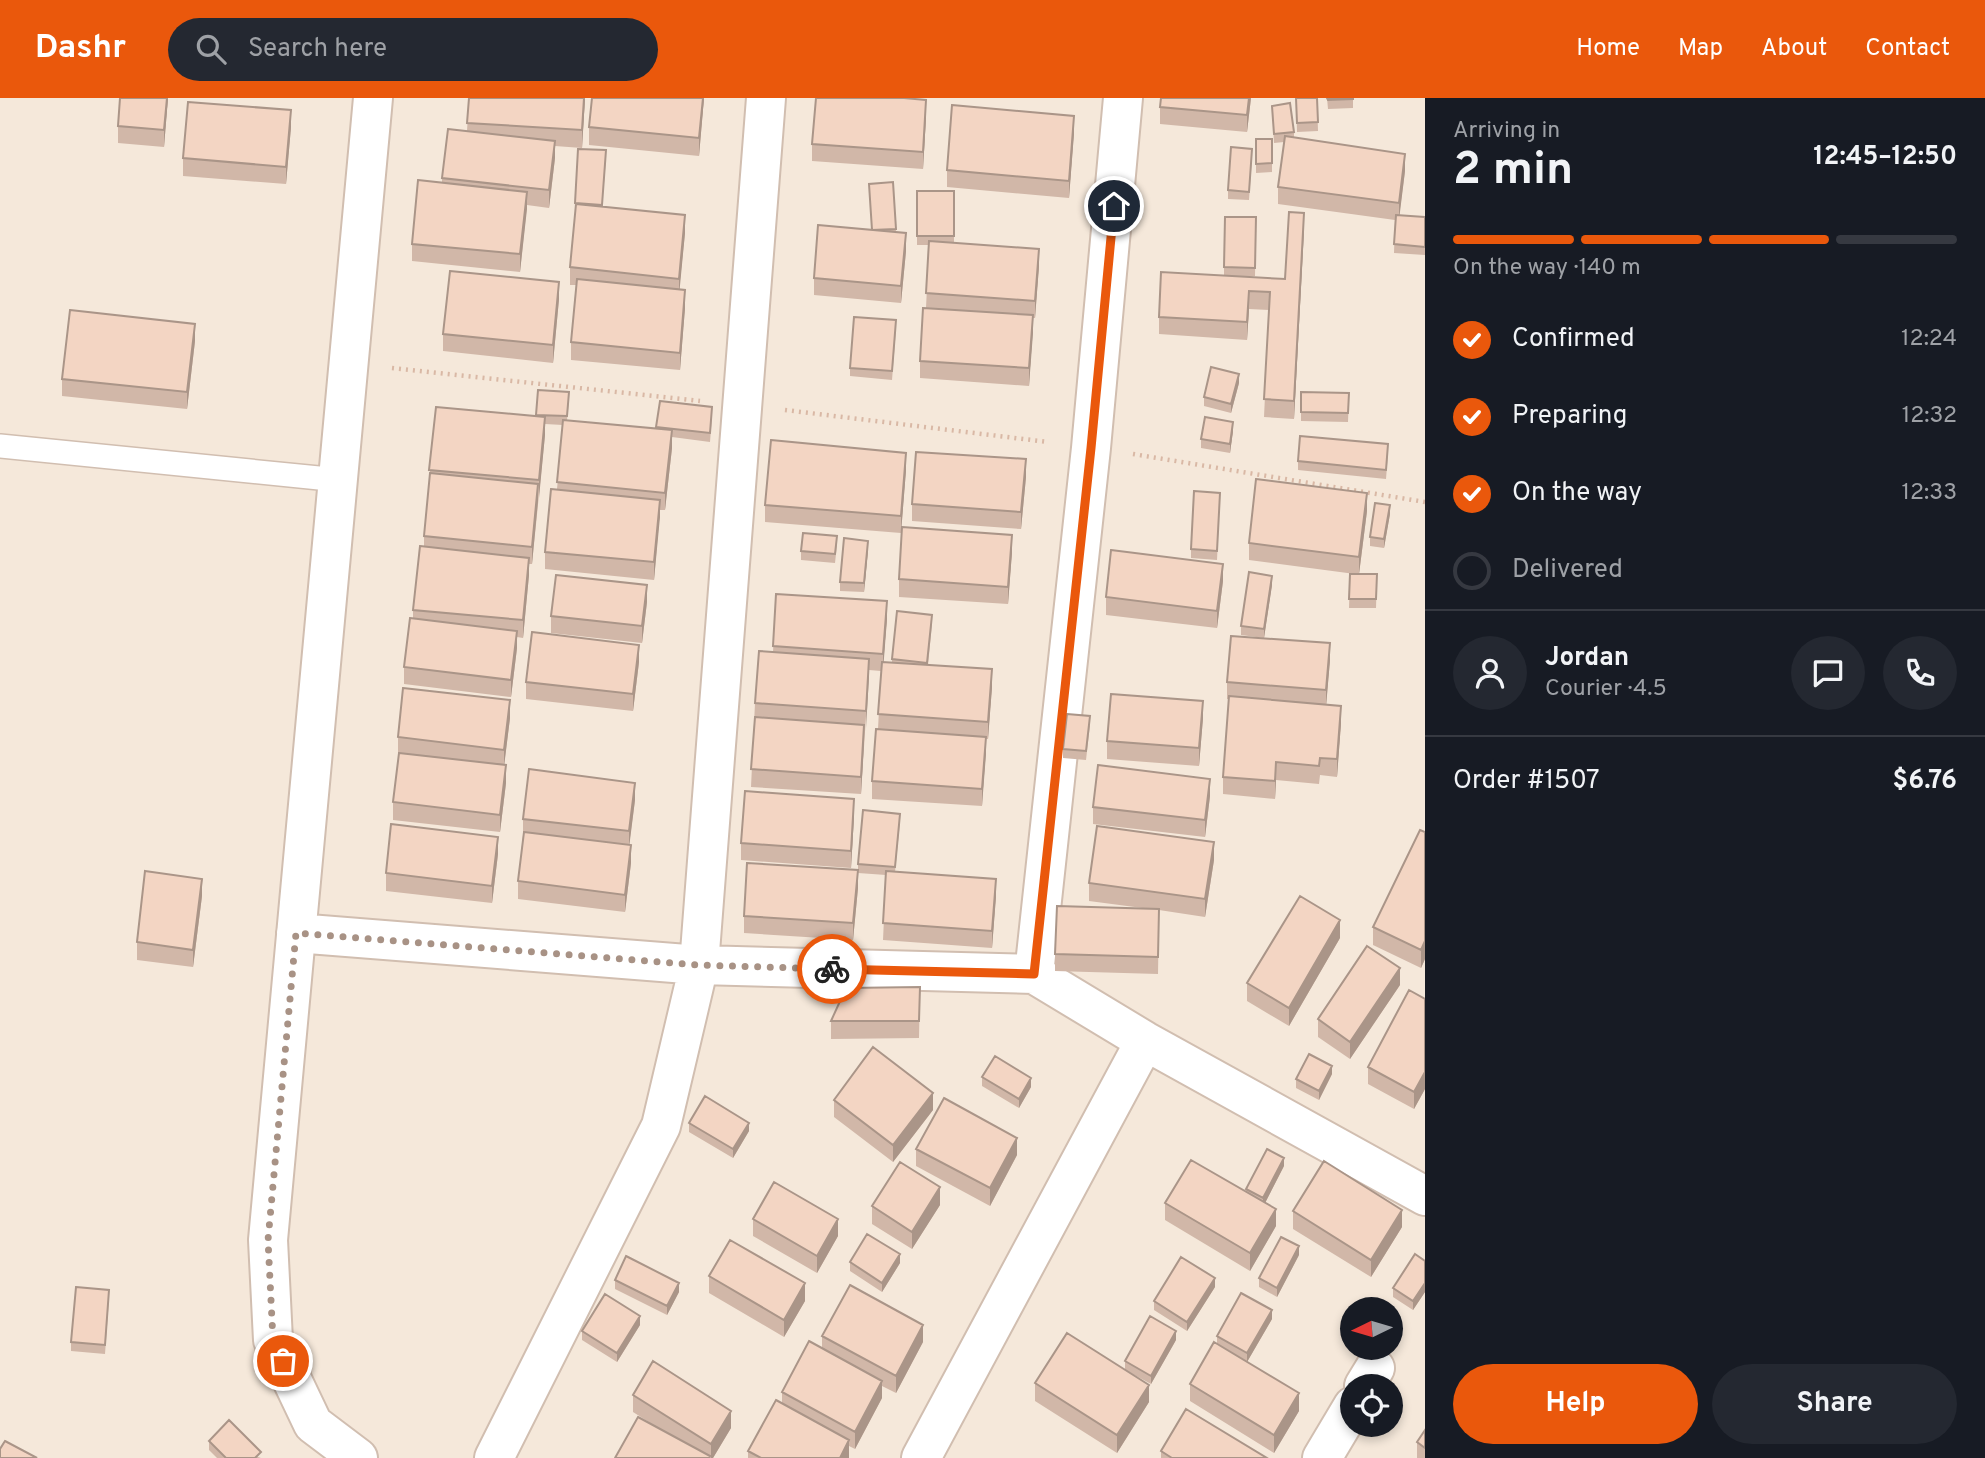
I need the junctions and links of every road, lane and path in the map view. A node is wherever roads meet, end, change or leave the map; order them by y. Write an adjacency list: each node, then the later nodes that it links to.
1 (373, 98): 4 (street)
2 (766, 98): 5 (street)
3 (1123, 98): 7 (street)
4 (350, 363): 5 (path); 8 (street)
5 (743, 405): 7 (path); 11 (street)
6 (0, 446): 8 (lane)
7 (1091, 448): 9 (path); 12 (street)
8 (339, 480): 10 (street)
9 (1425, 502)
10 (296, 933): 11 (street); 16 (street)
11 (699, 965): 12 (street); 17 (street)
12 (1034, 974): 13 (street)
13 (1145, 1041): 14 (street); 18 (street)
14 (1425, 1196)
15 (1340, 1428): 19 (street)
16 (358, 1458)
17 (494, 1458)
18 (921, 1458)
19 (1322, 1458)

